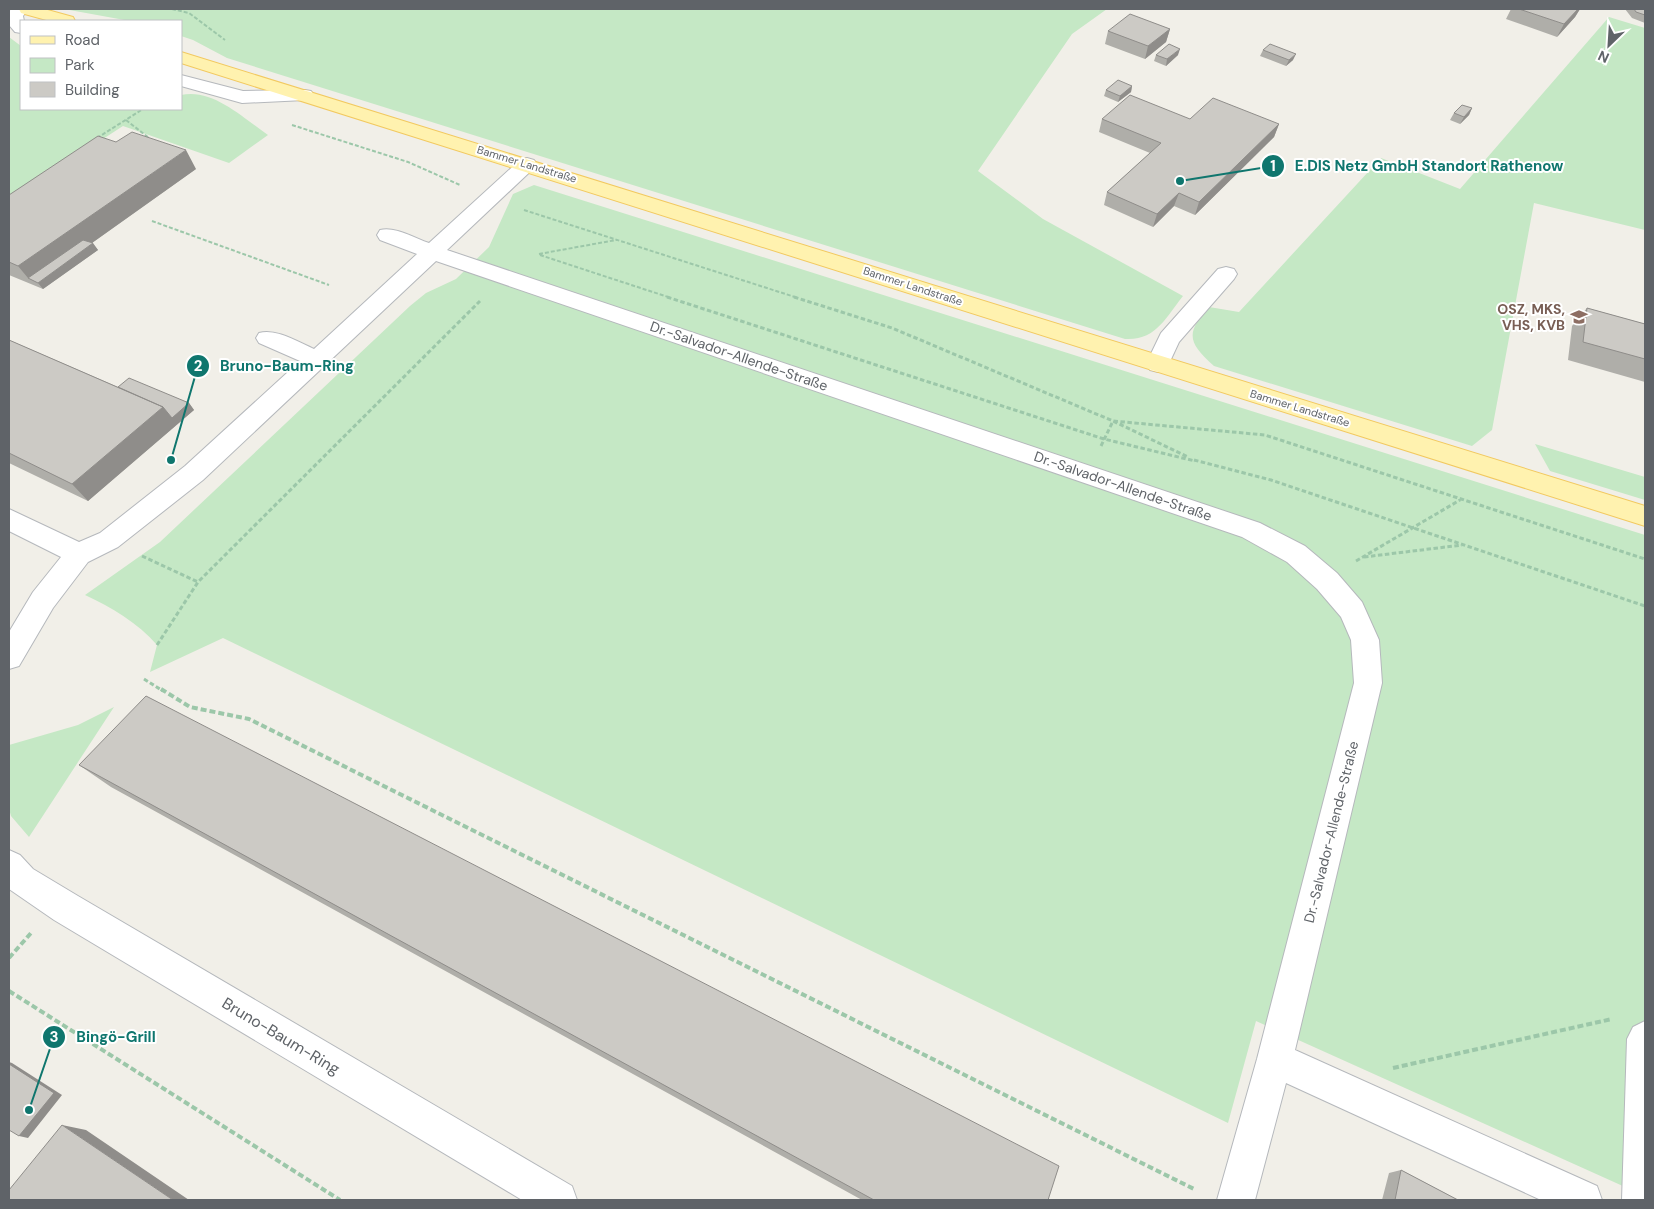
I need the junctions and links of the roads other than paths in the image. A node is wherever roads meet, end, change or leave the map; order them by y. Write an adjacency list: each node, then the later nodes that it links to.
1 (20, 9): 4 (street)
2 (27, 9): 3 (main road)
3 (64, 20)
4 (20, 27)
5 (182, 57): 7 (main road, Bammer Landstraße)
6 (182, 80): 7 (street)
7 (305, 95): 8 (main road, Bammer Landstraße)
8 (527, 164): 10 (street); 14 (main road, Bammer Landstraße)
9 (387, 235): 10 (street, Dr.-Salvador-Allende-Straße)
10 (432, 252): 13 (street); 21 (street, Dr.-Salvador-Allende-Straße)
11 (1226, 274): 14 (street)
12 (267, 338): 13 (street)
13 (317, 359): 17 (street)
14 (1158, 364): 15 (main road, Bammer Landstraße)
15 (1645, 516)
16 (9, 519): 17 (street)
17 (79, 554): 18 (street)
18 (9, 658)
19 (9, 866): 22 (street, Bruno-Baum-Ring)
20 (1645, 1039): 25 (street)
21 (1275, 1059): 23 (street, Dr.-Salvador-Allende-Straße); 24 (street)
22 (558, 1200)
23 (1236, 1200)
24 (1583, 1200)
25 (1641, 1200)

